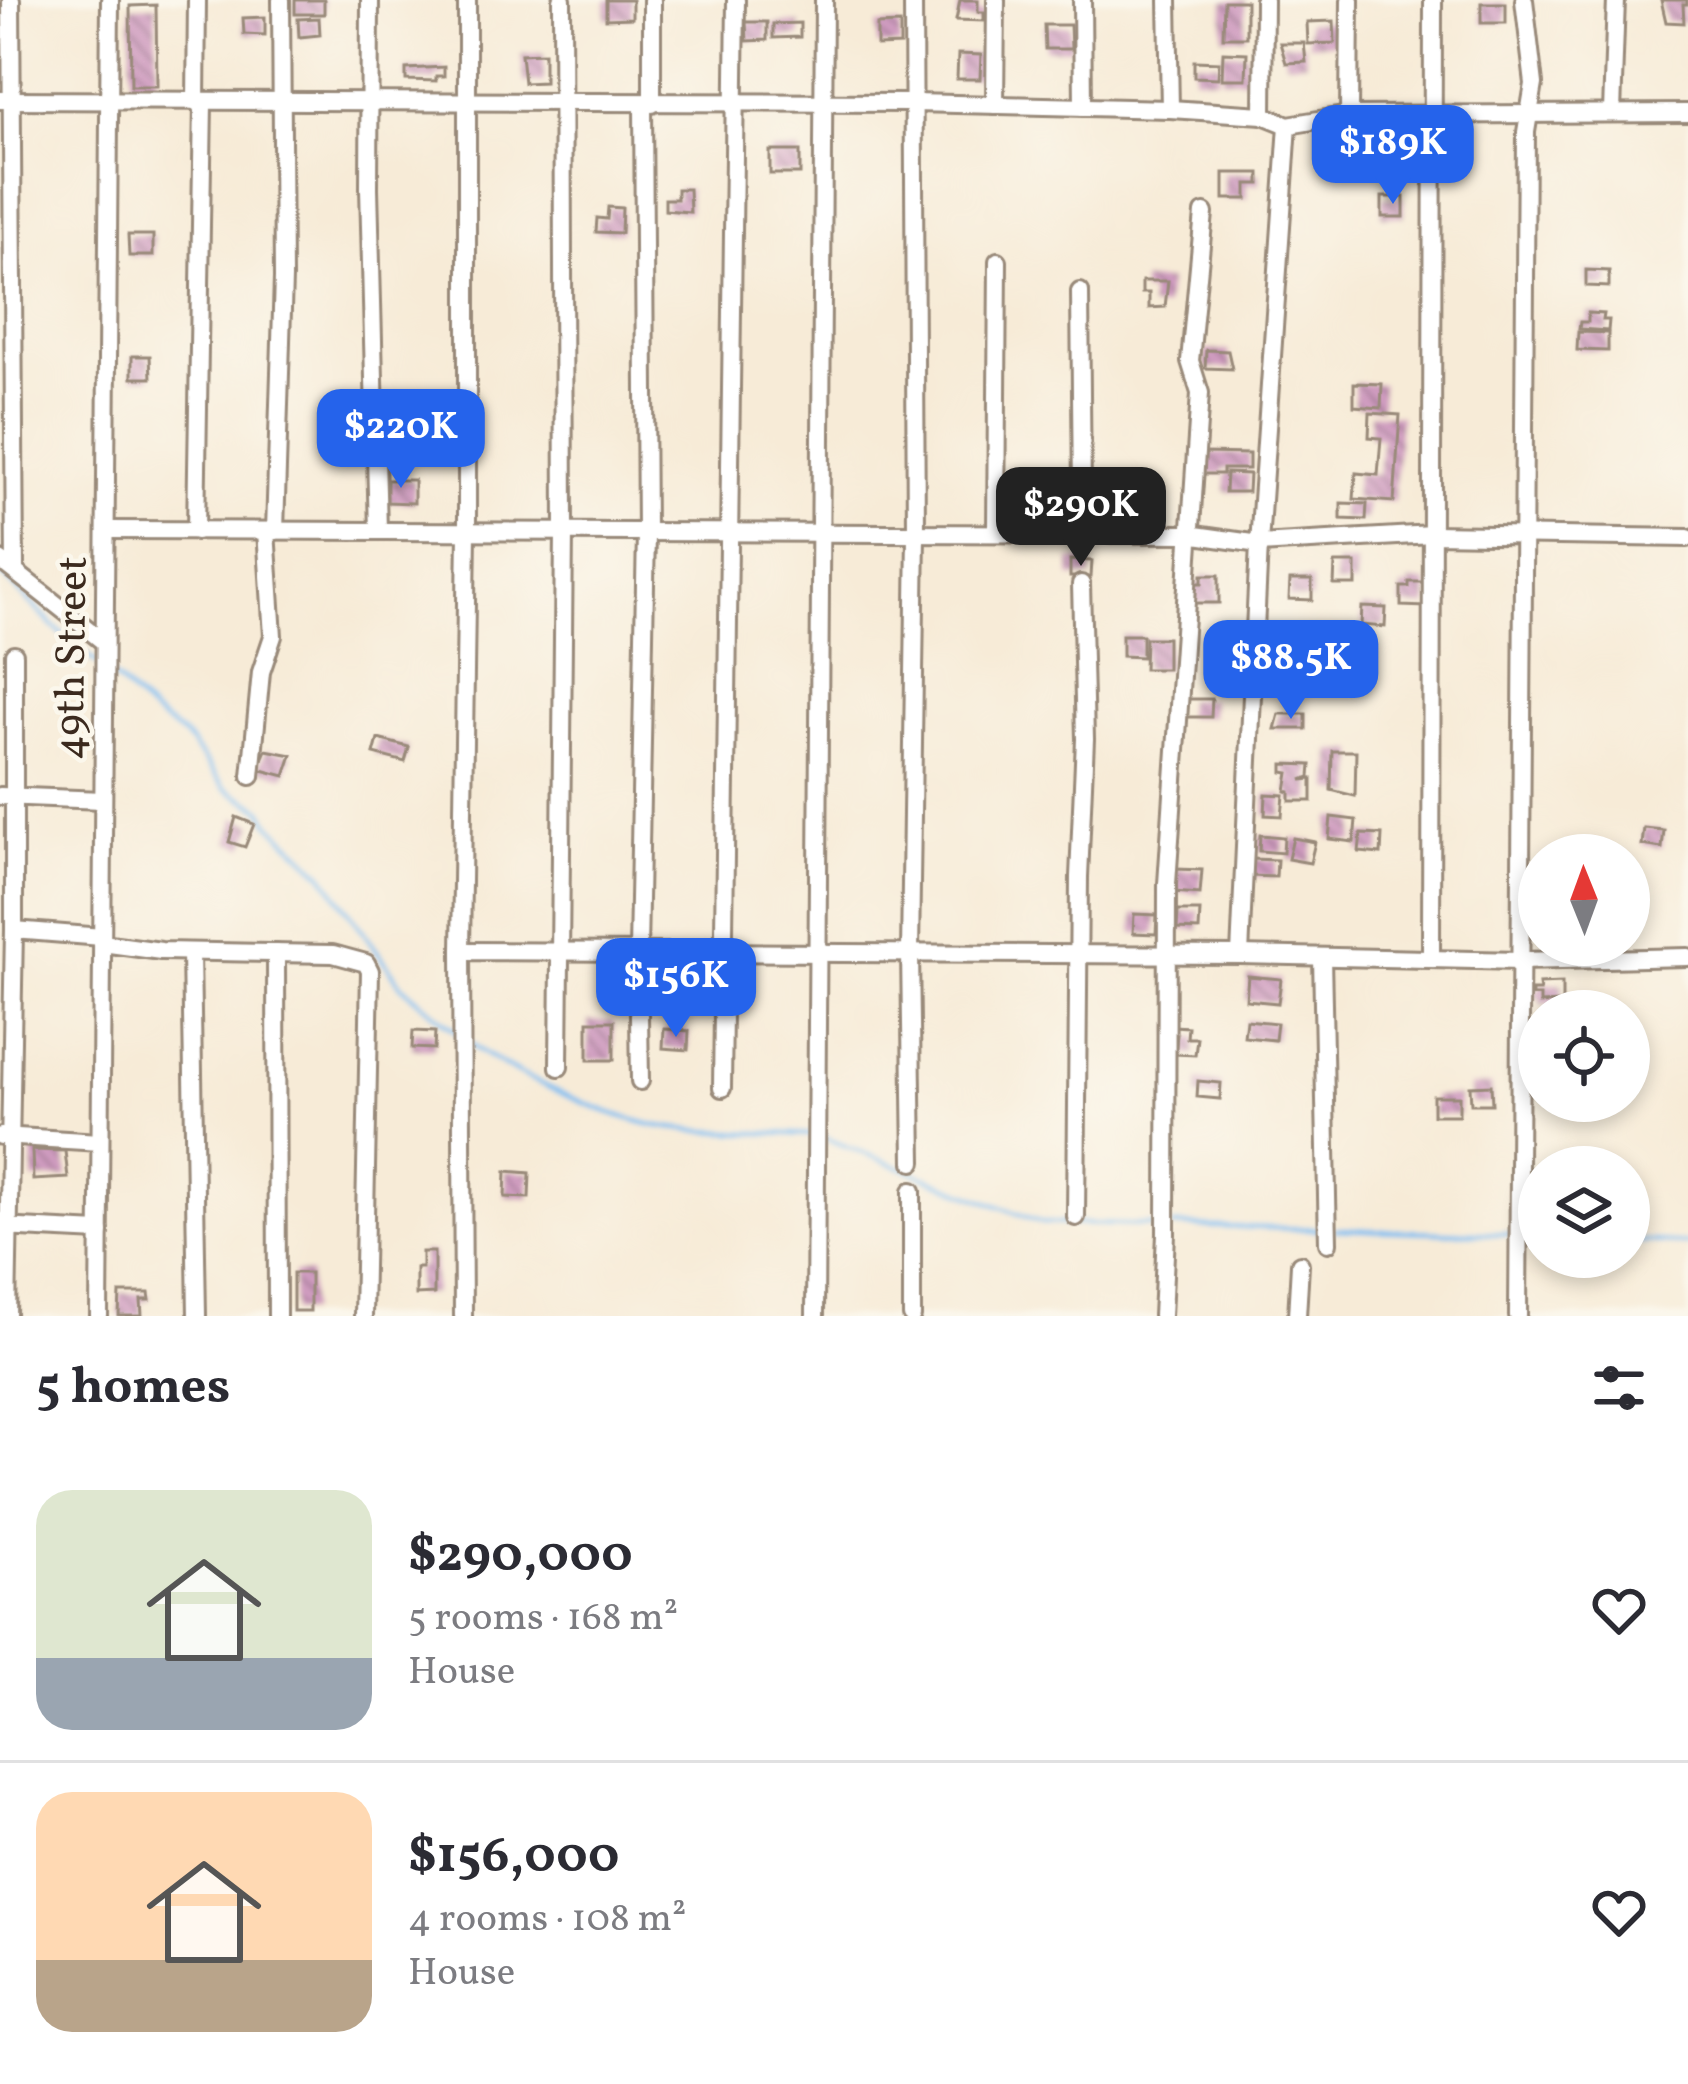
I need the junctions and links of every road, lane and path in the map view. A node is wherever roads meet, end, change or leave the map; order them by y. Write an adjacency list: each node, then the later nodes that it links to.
1 (10, 0): 20 (street)
2 (110, 0): 21 (street, 49th Street)
3 (197, 0): 23 (street)
4 (281, 0): 26 (street)
5 (370, 0): 22 (street)
6 (466, 0): 27 (street)
7 (562, 0): 30 (street)
8 (652, 0): 28 (street)
9 (736, 0): 29 (street)
10 (824, 0): 24 (street)
11 (913, 0): 25 (street)
12 (996, 0): 31 (street)
13 (1082, 0): 32 (street)
14 (1168, 0): 33 (street)
15 (1264, 0): 38 (street)
16 (1350, 0): 39 (street)
17 (1433, 0): 37 (street)
18 (1524, 0): 34 (street)
19 (1616, 0): 35 (street)
20 (4, 100): 21 (street); 61 (street)
21 (108, 100): 23 (street); 45 (street, 49th Street)
22 (370, 101): 26 (street); 27 (street); 48 (street)
23 (199, 102): 26 (street); 46 (street)
24 (824, 102): 25 (street); 29 (street); 53 (street)
25 (913, 103): 31 (street); 55 (street)
26 (279, 104): 47 (street)
27 (466, 104): 30 (street); 50 (street)
28 (648, 104): 29 (street); 30 (street); 51 (street)
29 (737, 104): 52 (street)
30 (562, 105): 49 (street)
31 (995, 105): 32 (street)
32 (1083, 107): 33 (street)
33 (1170, 109): 38 (street)
34 (1530, 112): 35 (street); 37 (street); 58 (street)
35 (1612, 112): 36 (street)
36 (1688, 113)
37 (1436, 114): 39 (street); 57 (street)
38 (1263, 115): 40 (street)
39 (1349, 115): 40 (street)
40 (1288, 124): 60 (street)
41 (1204, 213): 56 (street)
42 (998, 261): 54 (street)
43 (1080, 292): 44 (street)
44 (1082, 494)
45 (107, 530): 46 (street); 63 (street, 49th Street)
46 (196, 531): 47 (street)
47 (270, 531): 48 (street); 65 (street)
48 (378, 531): 50 (street)
49 (564, 531): 50 (street); 51 (street); 76 (street)
50 (467, 532): 71 (street)
51 (646, 532): 52 (street); 73 (street)
52 (730, 533): 53 (street); 77 (street)
53 (822, 533): 55 (street); 78 (street)
54 (996, 533): 55 (street); 56 (street)
55 (916, 534): 75 (street)
56 (1188, 534): 60 (street); 81 (street)
57 (1432, 534): 58 (street); 60 (street); 85 (street)
58 (1526, 537): 59 (street); 68 (street)
59 (1688, 538)
60 (1259, 544): 79 (street)
61 (7, 565): 63 (street)
62 (1081, 584): 80 (street)
63 (104, 645): 67 (street, 49th Street)
64 (14, 654): 66 (street)
65 (251, 776)
66 (6, 796): 67 (street); 69 (street)
67 (103, 800): 70 (street, 49th Street)
68 (1522, 834)
69 (14, 930): 70 (street); 91 (street)
70 (102, 940): 72 (street); 92 (street, 49th Street)
71 (461, 951): 76 (street); 105 (street)
72 (191, 952): 74 (street); 102 (street)
73 (638, 952): 76 (street); 77 (street); 89 (street)
74 (276, 953): 103 (street); 104 (street)
75 (910, 953): 78 (street); 80 (street); 93 (street)
76 (557, 954): 88 (street)
77 (724, 954): 78 (street); 90 (street)
78 (815, 955): 106 (street)
79 (1240, 955): 81 (street); 82 (street)
80 (1078, 956): 81 (street); 95 (street)
81 (1169, 956): 108 (street)
82 (1322, 957): 85 (street); 98 (street)
83 (1688, 957): 84 (street)
84 (1650, 958)
85 (1431, 959): 86 (street)
86 (1518, 961)
87 (1520, 966): 110 (street)
88 (559, 1066)
89 (640, 1081)
90 (722, 1088)
91 (4, 1136): 92 (street); 96 (street)
92 (100, 1142): 97 (street, 49th Street)
93 (913, 1162)
94 (912, 1191): 107 (street)
95 (1076, 1217)
96 (4, 1227): 97 (street); 100 (street)
97 (100, 1232): 101 (street, 49th Street)
98 (1328, 1244)
99 (1300, 1264): 109 (street)
100 (7, 1316)
101 (99, 1316)
102 (197, 1316)
103 (277, 1316)
104 (363, 1316)
105 (463, 1316)
106 (815, 1316)
107 (912, 1316)
108 (1162, 1316)
109 (1297, 1316)
110 (1518, 1316)

